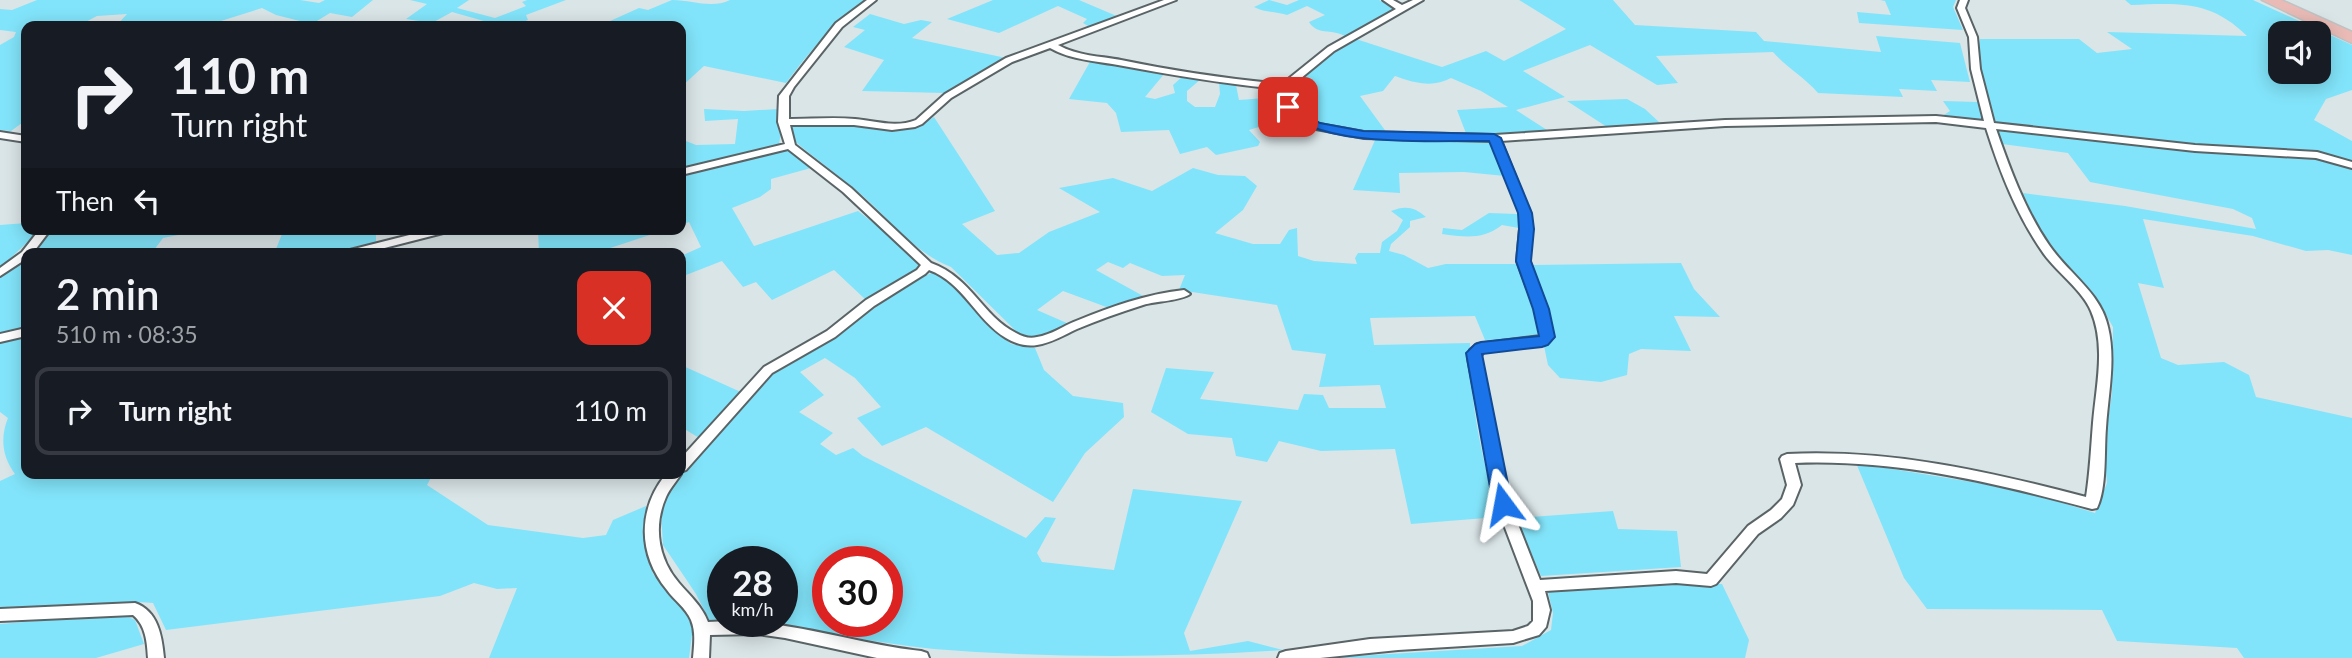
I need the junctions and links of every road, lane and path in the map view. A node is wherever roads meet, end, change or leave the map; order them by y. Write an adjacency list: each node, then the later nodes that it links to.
1 (872, 0): 11 (street)
2 (1172, 0): 9 (street)
3 (1387, 0): 7 (street)
4 (1419, 0): 7 (street)
5 (1964, 0): 12 (street)
6 (2271, 2): 8 (main road)
7 (1402, 9): 10 (street)
8 (2352, 38)
9 (1052, 45): 10 (street); 11 (street)
10 (1284, 87): 15 (street)
11 (783, 121): 16 (street)
12 (1990, 124): 15 (street); 17 (street); 29 (street)
13 (0, 135): 14 (street)
14 (21, 138)
15 (1494, 138): 29 (street)
16 (790, 146): 18 (street); 22 (street)
17 (2352, 165)
18 (686, 171)
19 (423, 235): 20 (street)
20 (370, 248)
21 (21, 258): 23 (street)
22 (927, 265): 24 (street); 27 (street)
23 (0, 273)
24 (1184, 294)
25 (21, 333): 26 (street)
26 (0, 338)
27 (686, 461)
28 (671, 479): 31 (street)
29 (1535, 586): 35 (street)
30 (0, 615): 32 (street)
31 (703, 629): 33 (street); 34 (street)
32 (156, 658)
33 (701, 658)
34 (921, 658)
35 (1286, 658)

